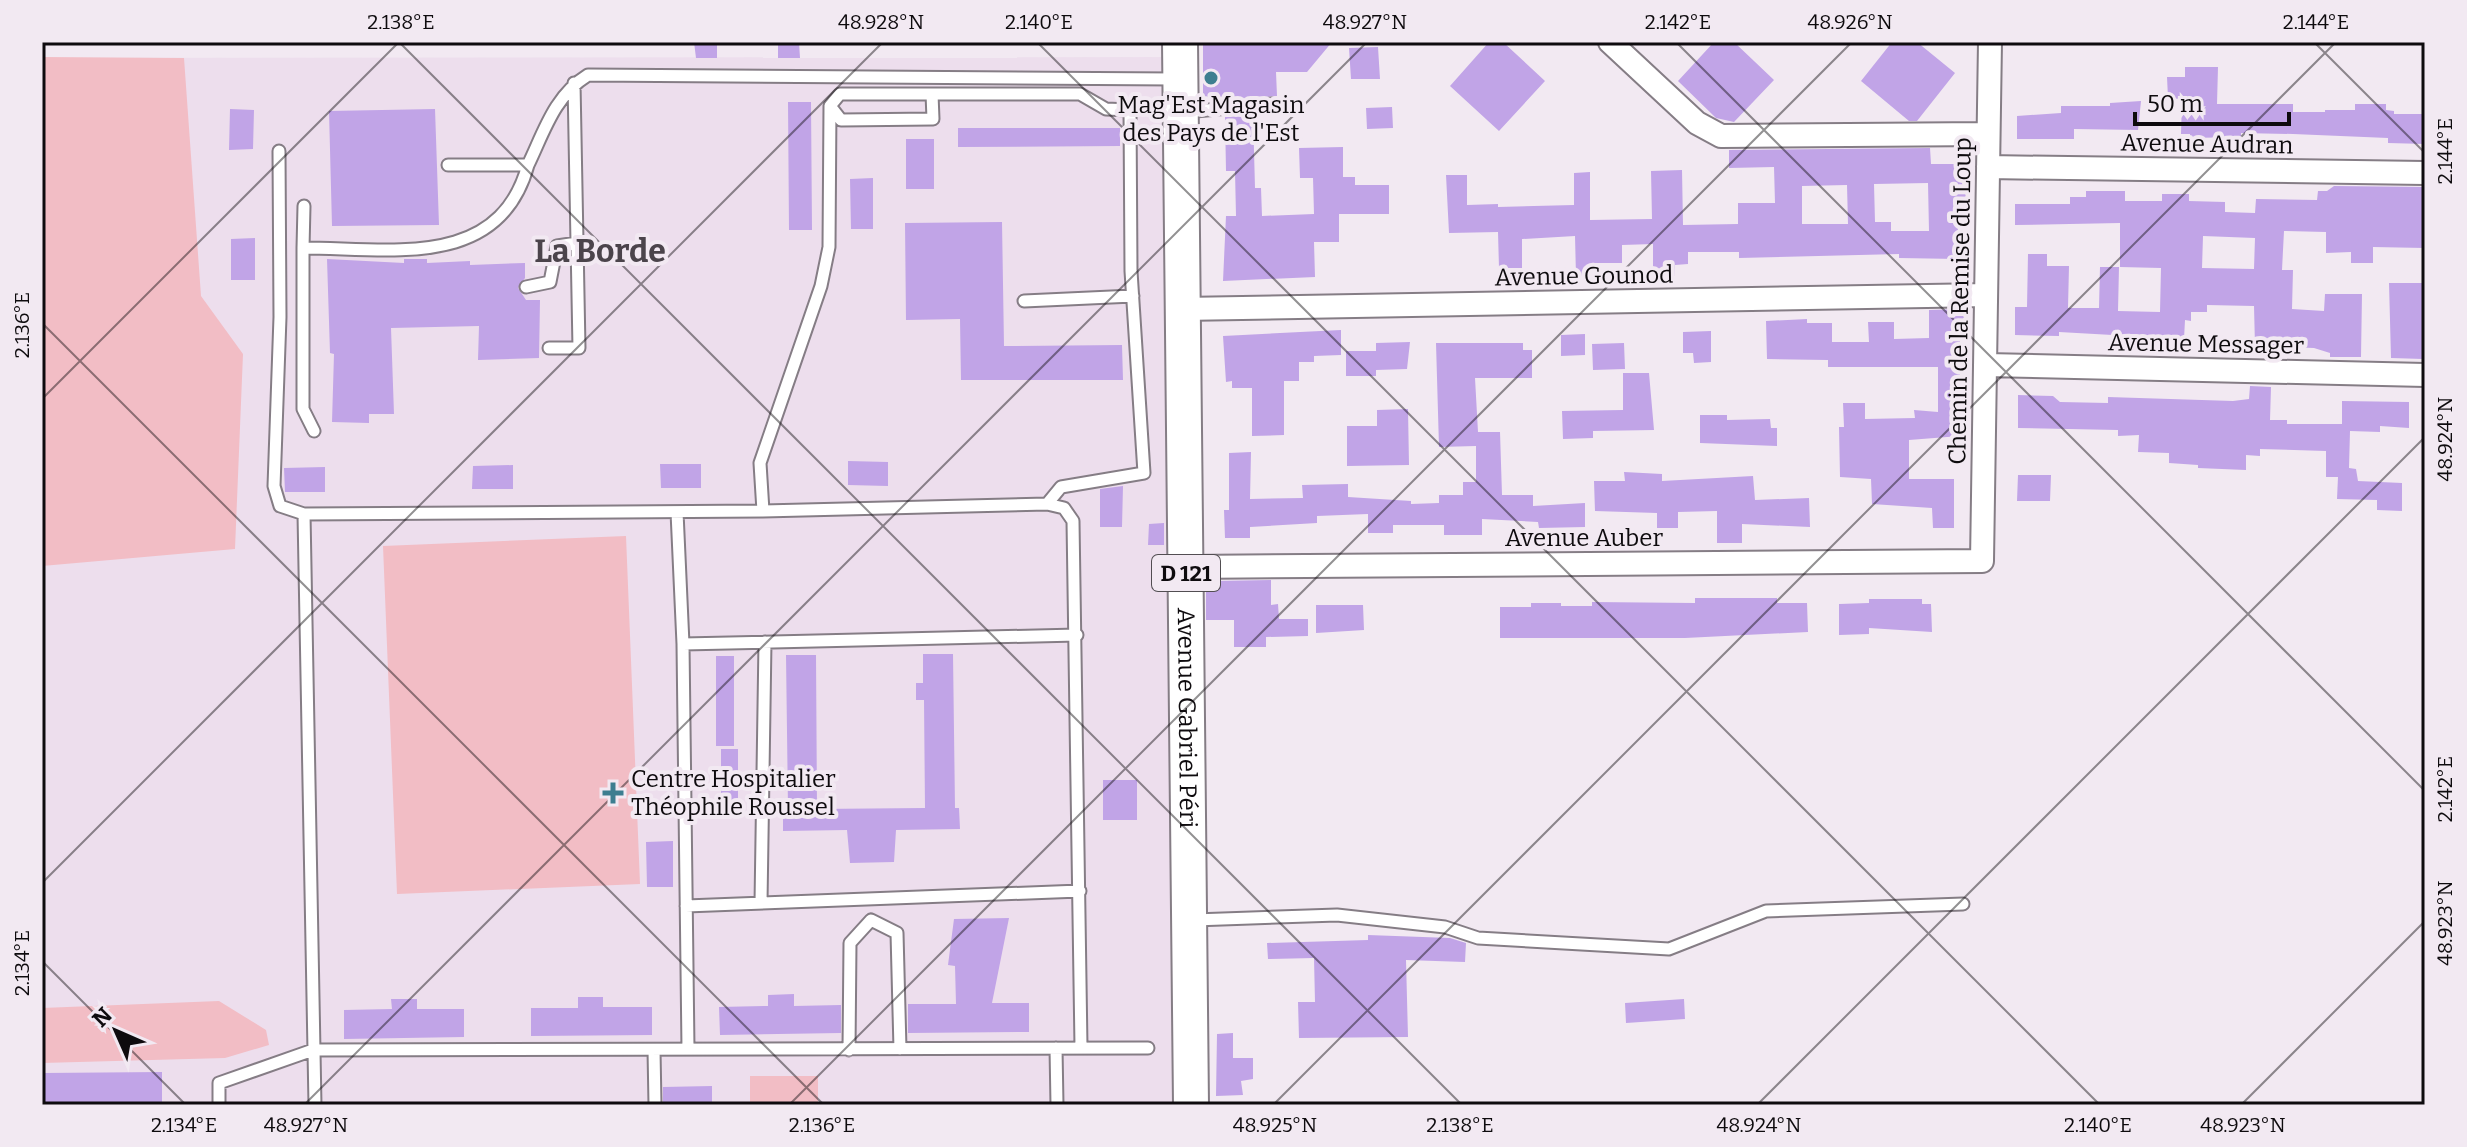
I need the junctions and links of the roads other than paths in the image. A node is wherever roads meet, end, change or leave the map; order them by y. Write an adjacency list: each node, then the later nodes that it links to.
1 (1180, 42): 6 (main road, Avenue Gabriel Péri / D 121)
2 (1610, 42): 9 (street)
3 (1990, 42): 9 (street, Chemin de la Remise du Loup)
4 (574, 83): 6 (lane); 12 (lane); 16 (lane)
5 (932, 94): 7 (lane); 7 (lane); 20 (lane)
6 (1180, 96): 8 (lane); 22 (main road, Avenue Gabriel Péri / D 121)
7 (830, 106): 28 (lane)
8 (1295, 109)
9 (1988, 134): 13 (street, Chemin de la Remise du Loup)
10 (279, 151): 30 (lane)
11 (448, 165): 12 (lane)
12 (528, 165): 17 (lane)
13 (1988, 167): 14 (street, Avenue Audran); 19 (street, Chemin de la Remise du Loup)
14 (2425, 173)
15 (304, 206): 17 (lane)
16 (577, 243): 18 (lane); 23 (lane)
17 (303, 248): 26 (lane)
18 (526, 287)
19 (1986, 295): 22 (street, Avenue Gounod); 24 (street, Chemin de la Remise du Loup)
20 (1133, 296): 21 (lane); 27 (lane)
21 (1024, 301)
22 (1182, 309): 32 (main road, Avenue Gabriel Péri / D 121)
23 (549, 348)
24 (1986, 365): 25 (street, Avenue Messager); 31 (street, Chemin de la Remise du Loup)
25 (2425, 375)
26 (314, 431)
27 (1047, 504): 28 (lane); 33 (lane)
28 (763, 511): 29 (lane)
29 (677, 512): 30 (lane); 35 (lane)
30 (304, 514): 48 (lane)
31 (1982, 561): 32 (street, Avenue Auber)
32 (1186, 567): 42 (main road, Avenue Gabriel Péri / D 121)
33 (1077, 635): 34 (lane); 36 (lane)
34 (765, 642): 35 (lane); 38 (lane)
35 (683, 644): 40 (lane)
36 (1080, 891): 37 (lane); 43 (lane)
37 (869, 899): 38 (lane); 41 (lane)
38 (761, 903): 40 (lane)
39 (1963, 904): 42 (lane)
40 (686, 906): 46 (lane)
41 (871, 920): 47 (lane); 50 (lane)
42 (1188, 920): 55 (main road, Avenue Gabriel Péri / D 121)
43 (1081, 1047): 44 (lane); 45 (lane)
44 (1056, 1048): 47 (lane); 54 (lane)
45 (1148, 1048)
46 (688, 1049): 49 (lane); 50 (lane)
47 (900, 1049): 50 (lane)
48 (313, 1050): 49 (lane); 51 (lane); 52 (lane)
49 (654, 1050): 53 (lane)
50 (849, 1050)
51 (219, 1105)
52 (315, 1105)
53 (655, 1105)
54 (1057, 1105)
55 (1191, 1105)

